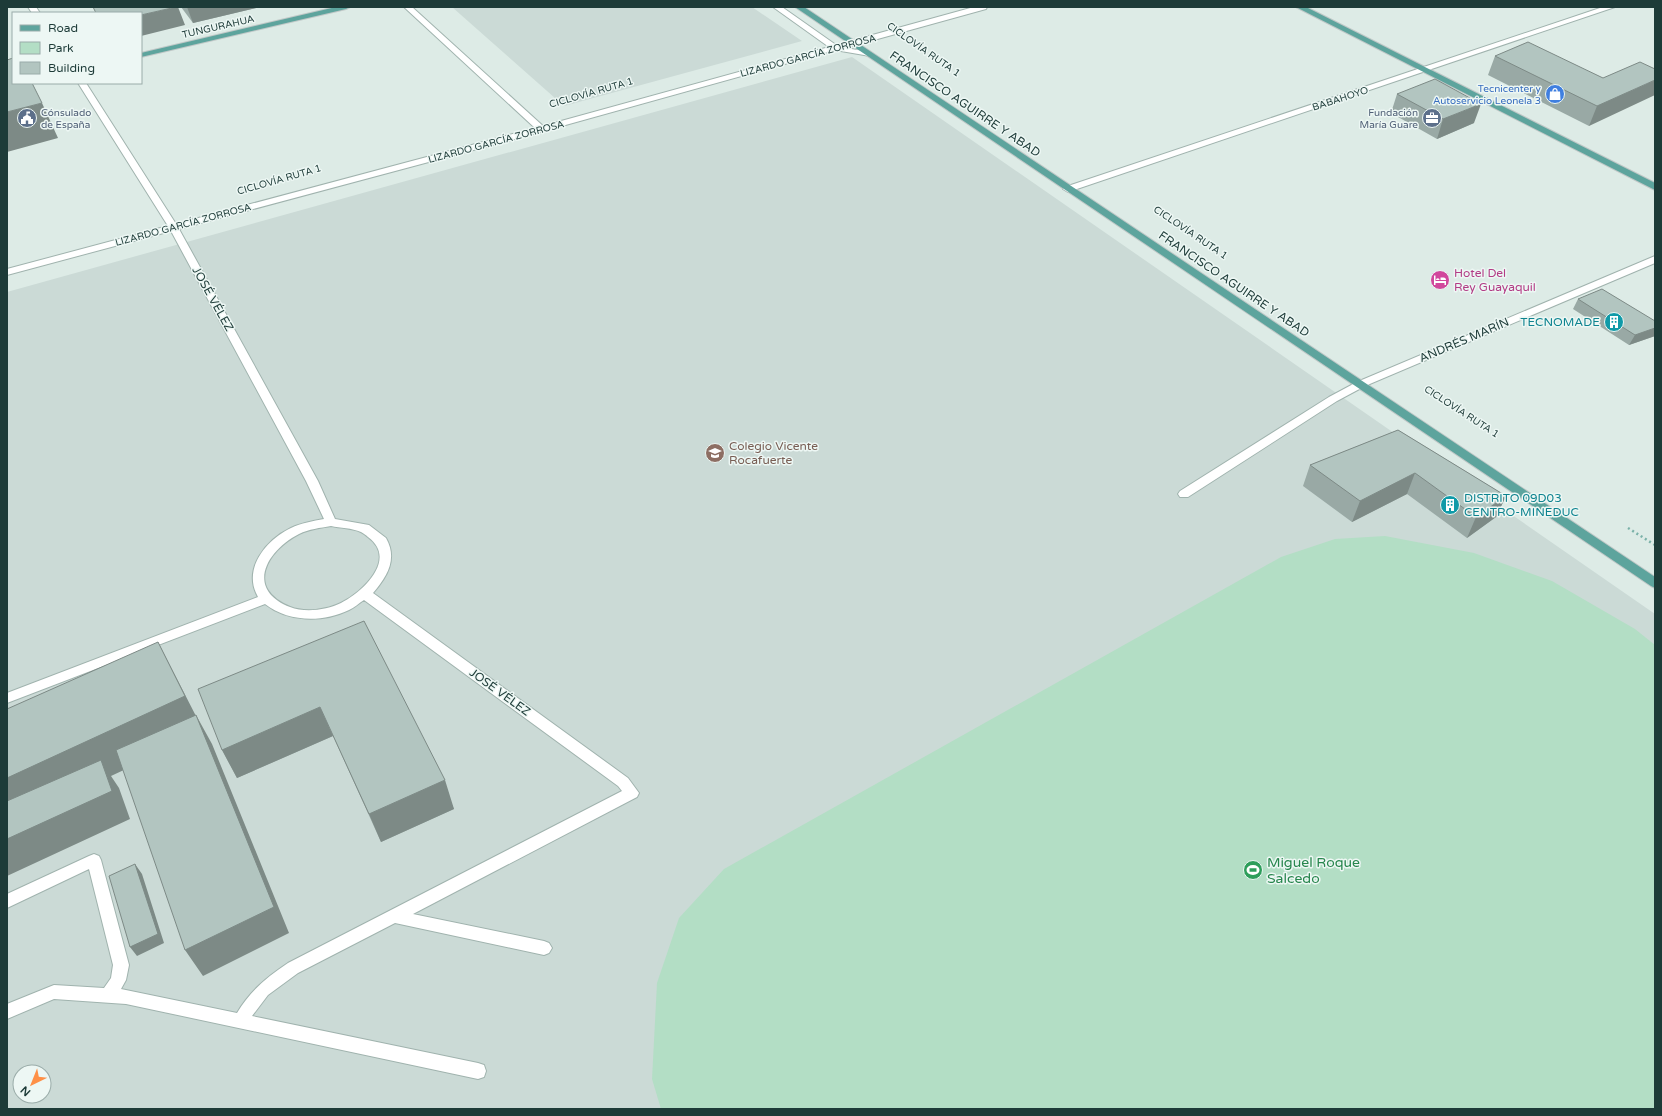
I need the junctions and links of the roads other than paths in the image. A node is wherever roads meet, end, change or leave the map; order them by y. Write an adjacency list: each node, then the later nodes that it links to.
1 (346, 7): 11 (main road, TUNGURAHUA)
2 (408, 7): 14 (street)
3 (777, 7): 9 (street)
4 (799, 7): 8 (main road, FRANCISCO AGUIRRE Y ABAD)
5 (984, 7): 8 (street, LIZARDO GARCÍA ZORROSA)
6 (1300, 7): 12 (main road)
7 (1611, 7): 12 (street, BABAHOYO)
8 (851, 43): 9 (street, LIZARDO GARCÍA ZORROSA); 10 (main road, FRANCISCO AGUIRRE Y ABAD)
9 (835, 48): 10 (street); 14 (street, LIZARDO GARCÍA ZORROSA)
10 (867, 54): 16 (main road, FRANCISCO AGUIRRE Y ABAD)
11 (142, 55)
12 (1424, 71): 15 (main road); 16 (street, BABAHOYO)
13 (83, 84): 17 (street, JOSÉ VÉLEZ)
14 (541, 129): 17 (street, LIZARDO GARCÍA ZORROSA)
15 (1655, 187)
16 (1068, 189): 20 (main road, FRANCISCO AGUIRRE Y ABAD)
17 (174, 226): 19 (street, LIZARDO GARCÍA ZORROSA); 22 (street, JOSÉ VÉLEZ)
18 (1655, 259): 20 (street, ANDRÉS MARÍN)
19 (7, 272)
20 (1361, 384): 21 (street, ANDRÉS MARÍN); 23 (main road, FRANCISCO AGUIRRE Y ABAD)
21 (1184, 494)
22 (331, 522): 24 (street); 25 (street)
23 (1655, 583)
24 (366, 594): 25 (street); 28 (street, JOSÉ VÉLEZ)
25 (265, 599): 26 (street)
26 (7, 698)
27 (7, 901): 30 (street)
28 (393, 916): 29 (street); 32 (street)
29 (544, 948)
30 (108, 996): 31 (street); 32 (street)
31 (7, 1012)
32 (241, 1021): 33 (street)
33 (478, 1071)

